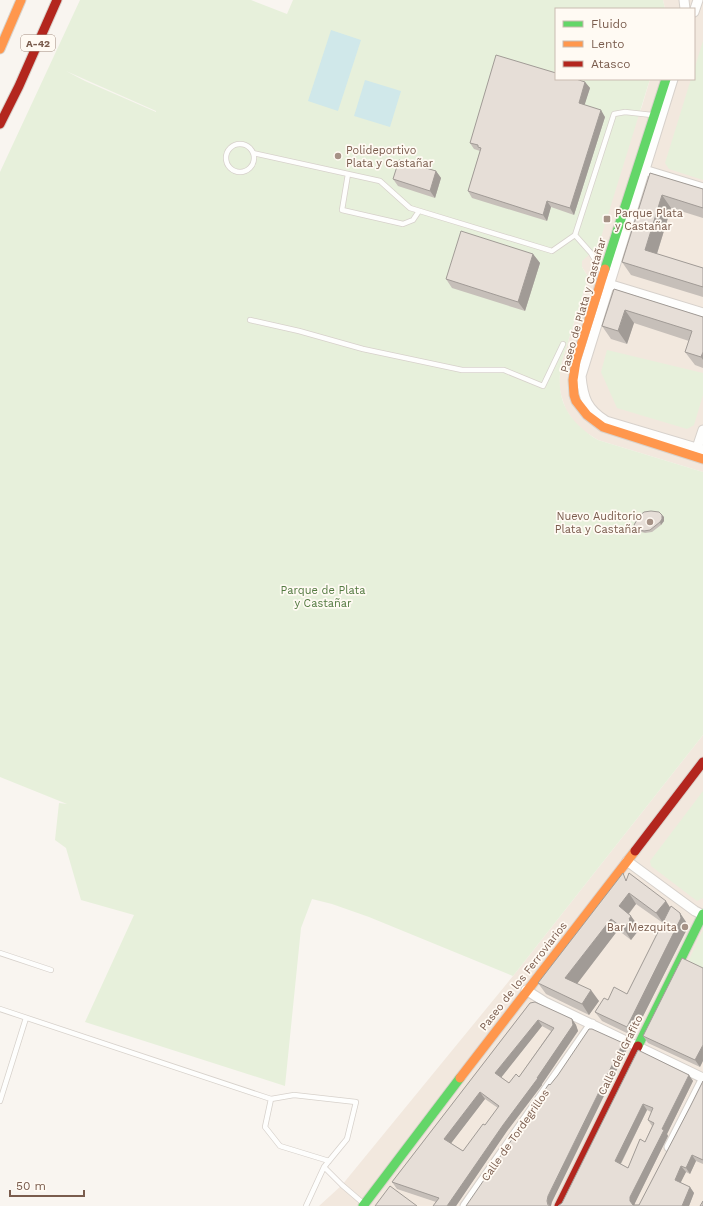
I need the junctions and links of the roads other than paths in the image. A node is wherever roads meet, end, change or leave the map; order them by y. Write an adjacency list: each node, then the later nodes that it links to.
1 (22, 0): 3 (main road, A-42)
2 (57, 0): 7 (main road, A-42)
3 (0, 49)
4 (666, 80): 6 (main road, Paseo de Plata y Castañar)
5 (673, 80): 9 (street, Paseo de Plata y Castañar)
6 (654, 115): 9 (main road, Paseo de Plata y Castañar); 13 (lane)
7 (0, 124)
8 (253, 152): 8 (lane); 10 (lane)
9 (642, 169): 11 (street); 14 (main road, Paseo de Plata y Castañar); 15 (street, Paseo de Plata y Castañar)
10 (348, 174): 12 (lane); 12 (lane)
11 (703, 188)
12 (419, 211): 13 (lane)
13 (575, 235): 14 (lane)
14 (602, 278): 15 (street); 21 (main road, Paseo de Plata y Castañar)
15 (610, 285): 16 (street); 20 (street, Paseo de Plata y Castañar)
16 (703, 313)
17 (250, 320): 18 (lane)
18 (563, 344)
19 (703, 430): 20 (street)
20 (700, 449)
21 (703, 459)
22 (703, 762): 23 (main road, Paseo de los Ferroviarios)
23 (627, 861): 24 (street); 27 (main road, Paseo de los Ferroviarios)
24 (703, 915): 31 (main road, Calle del Grafito)
25 (0, 953): 26 (lane)
26 (51, 970)
27 (526, 990): 30 (street); 38 (main road, Paseo de los Ferroviarios)
28 (0, 1010): 29 (lane)
29 (26, 1018): 33 (lane); 34 (lane)
30 (592, 1024): 31 (street); 40 (street, Calle de Tordegrillos)
31 (637, 1045): 32 (street); 41 (main road, Calle del Grafito)
32 (703, 1079): 35 (street)
33 (271, 1099): 36 (lane); 36 (lane)
34 (0, 1101)
35 (664, 1157)
36 (329, 1161): 37 (lane)
37 (324, 1167): 38 (lane); 39 (lane)
38 (365, 1205)
39 (306, 1206)
40 (465, 1206)
41 (559, 1206)

